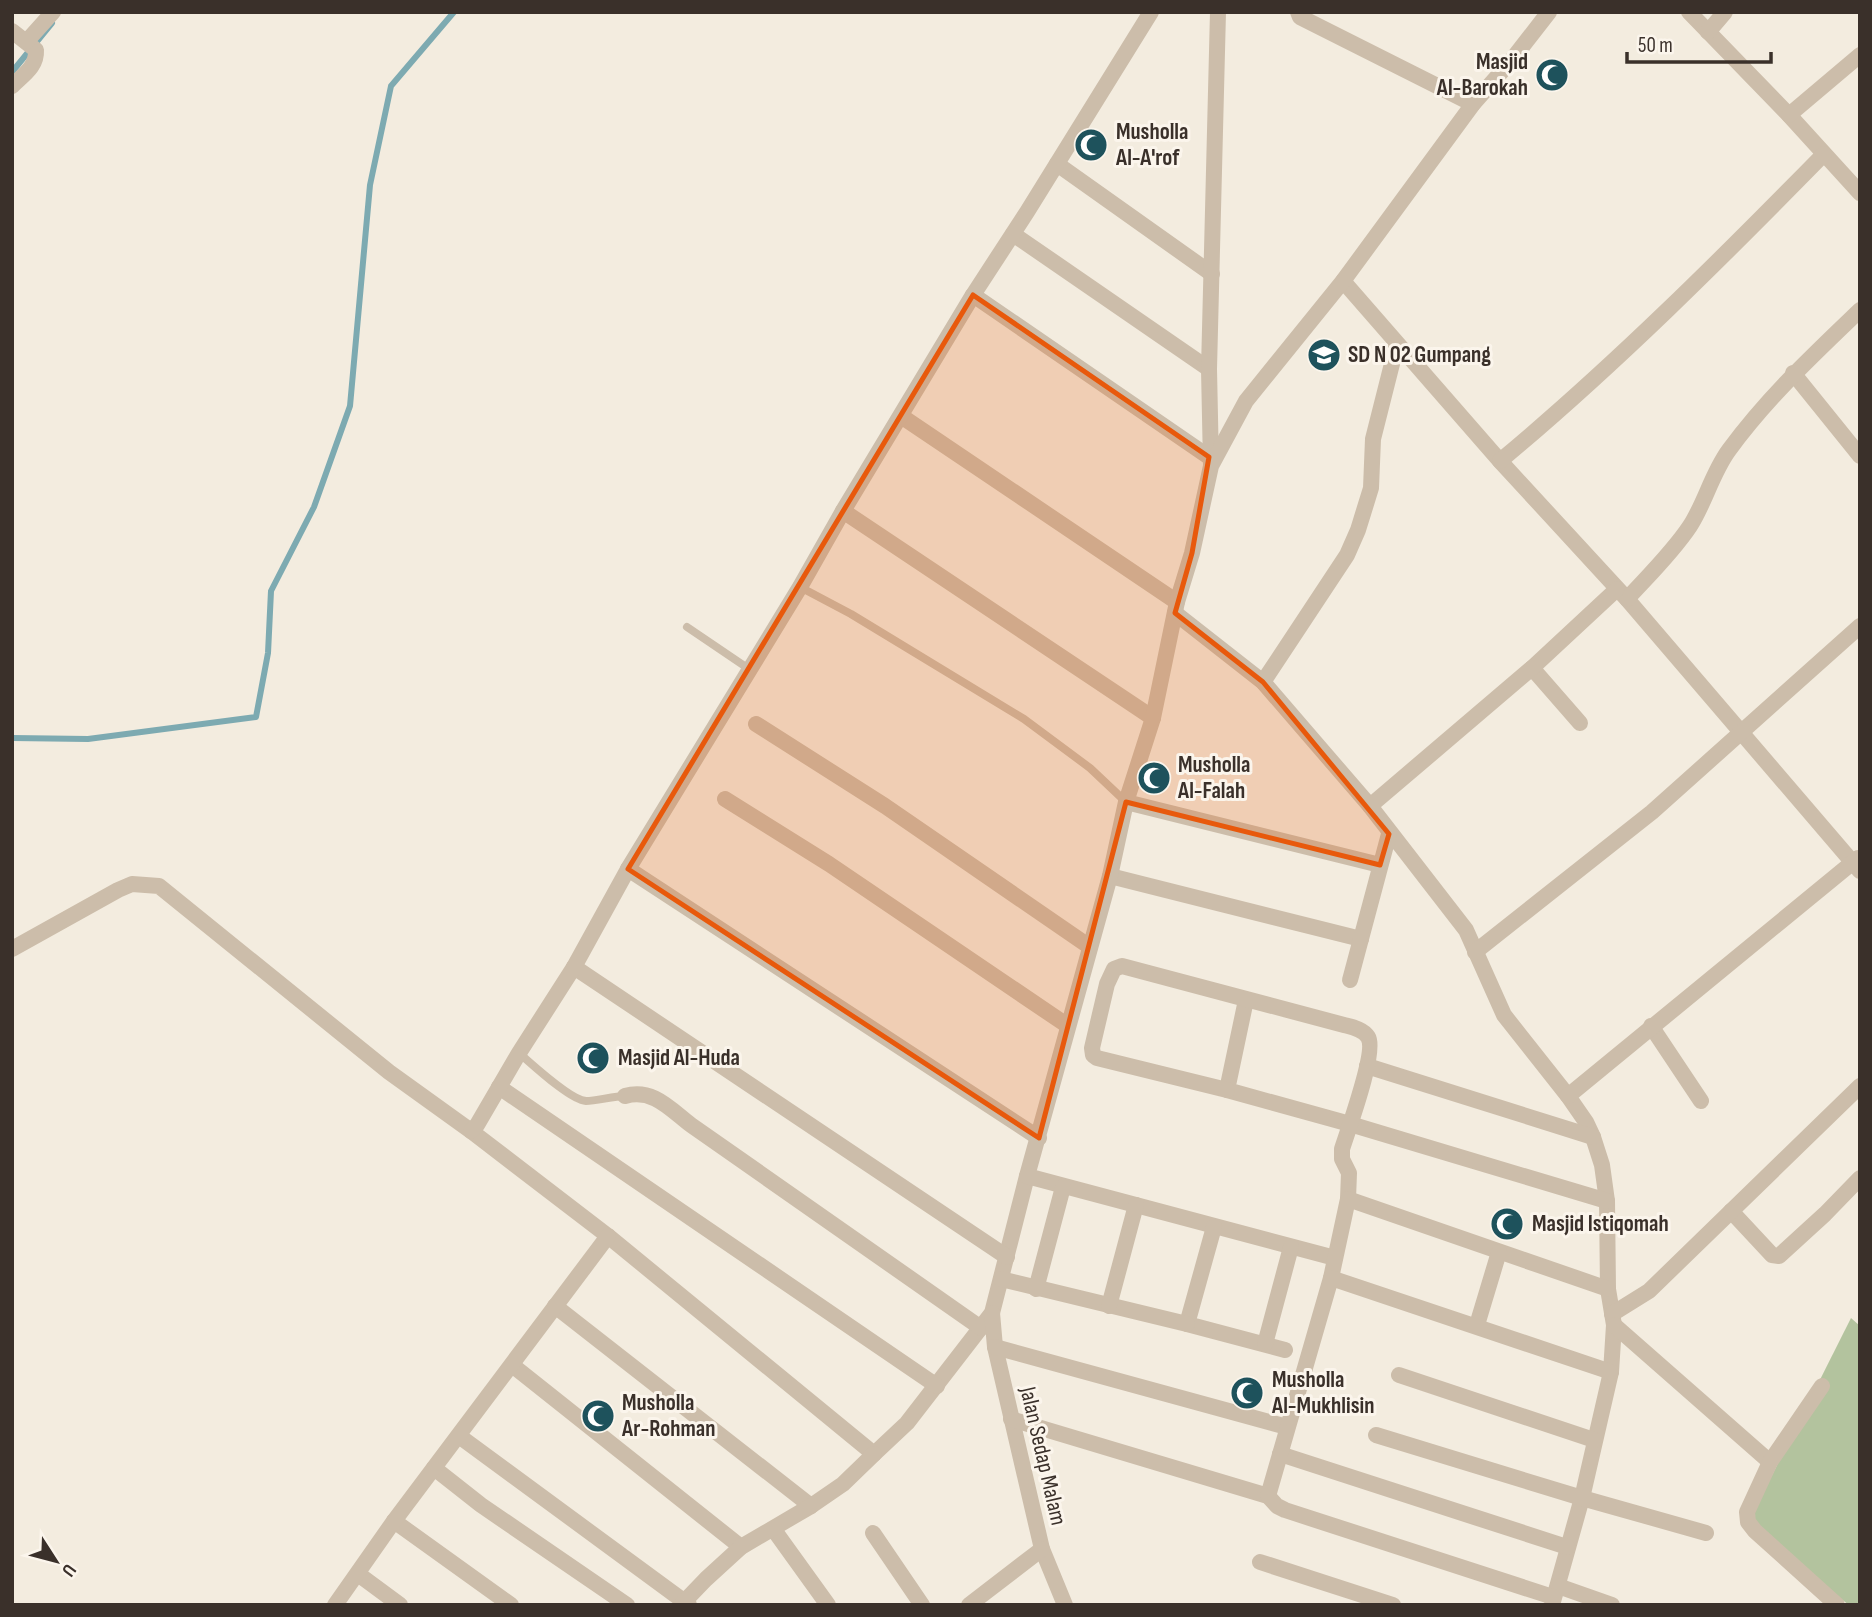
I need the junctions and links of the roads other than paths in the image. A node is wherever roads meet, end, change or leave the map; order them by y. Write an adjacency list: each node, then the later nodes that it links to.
1 (53, 12): 10 (street)
2 (1151, 12): 16 (street)
3 (1218, 12): 19 (street)
4 (1549, 12): 13 (street)
5 (1689, 12): 9 (street)
6 (1725, 12): 9 (street)
7 (1301, 14): 13 (street)
8 (12, 31): 10 (street)
9 (1708, 32): 14 (street)
10 (31, 45): 12 (street)
11 (1860, 55): 14 (street)
12 (12, 86)
13 (1473, 104): 20 (street)
14 (1789, 115): 15 (street)
15 (1824, 154): 17 (street); 29 (street)
16 (1058, 164): 18 (street); 19 (street)
17 (1860, 193)
18 (1013, 234): 21 (street); 24 (street)
19 (1212, 274): 24 (street)
20 (1343, 281): 23 (street); 28 (street)
21 (973, 295): 26 (street); 28 (street)
22 (1860, 310): 25 (street)
23 (1397, 344): 29 (street); 38 (street)
24 (1209, 369): 28 (street)
25 (1793, 373): 27 (street); 32 (street)
26 (901, 416): 30 (street); 33 (street)
27 (1860, 456)
28 (1210, 461): 33 (street)
29 (1500, 461): 32 (street)
30 (843, 511): 31 (street); 39 (street)
31 (800, 587): 37 (street); 44 (lane)
32 (1622, 594): 36 (street); 42 (street)
33 (1176, 608): 38 (street); 39 (street)
34 (1860, 626): 42 (street)
35 (687, 627): 37 (lane)
36 (1532, 668): 40 (street); 45 (street)
37 (749, 669): 49 (street)
38 (1263, 682): 45 (street)
39 (1153, 718): 44 (street)
40 (1580, 723)
41 (756, 724): 52 (street)
42 (1742, 732): 47 (street); 54 (street)
43 (725, 799): 60 (street)
44 (1126, 803): 48 (street); 50 (street)
45 (1370, 806): 46 (street)
46 (1390, 834): 48 (street); 54 (street)
47 (1857, 863): 61 (street)
48 (1380, 865): 51 (street)
49 (628, 869): 55 (street); 73 (street)
50 (1110, 876): 51 (street); 52 (street)
51 (1361, 939): 56 (street)
52 (1090, 947): 58 (street)
53 (12, 949): 71 (street)
54 (1475, 952): 68 (street)
55 (574, 967): 62 (street); 85 (street)
56 (1350, 980)
57 (1246, 1000): 59 (street); 63 (street); 66 (street)
58 (1074, 1007): 59 (street); 60 (street)
59 (1100, 1014): 66 (street)
60 (1068, 1026): 73 (street)
61 (1651, 1026): 68 (street); 69 (street)
62 (519, 1053): 65 (street); 67 (lane)
63 (1367, 1066): 70 (street); 72 (street)
64 (1860, 1086): 80 (street)
65 (499, 1087): 71 (street); 104 (street)
66 (1227, 1090): 70 (street)
67 (625, 1096): 97 (street)
68 (1568, 1096): 72 (street)
69 (1701, 1101)
70 (1350, 1124): 77 (street); 78 (street)
71 (471, 1131): 82 (street)
72 (1593, 1137): 78 (street)
73 (1038, 1138): 74 (street)
74 (1027, 1176): 76 (street); 85 (street)
75 (1860, 1178): 80 (street)
76 (1063, 1186): 79 (street); 89 (street)
77 (1348, 1199): 84 (street); 86 (street)
78 (1607, 1201): 90 (street)
79 (1136, 1205): 81 (street); 92 (street)
80 (1731, 1211): 94 (street)
81 (1214, 1227): 83 (street); 95 (street)
82 (608, 1236): 91 (street); 111 (street)
83 (1291, 1247): 86 (street); 98 (street)
84 (1499, 1252): 90 (street); 96 (street)
85 (1007, 1257): 88 (street)
86 (1335, 1258): 87 (street)
87 (1331, 1278): 96 (street); 107 (street)
88 (1001, 1279): 89 (street); 93 (street)
89 (1036, 1289): 92 (street)
90 (1608, 1289): 94 (street)
91 (555, 1306): 101 (street); 117 (street)
92 (1109, 1306): 95 (street)
93 (992, 1313): 97 (street); 99 (street, Jalan Sedap Malam)
94 (1613, 1320): 102 (street); 113 (street)
95 (1187, 1324): 98 (street)
96 (1477, 1325): 102 (street)
97 (981, 1328): 104 (street)
98 (1265, 1345): 100 (street)
99 (995, 1348): 106 (street, Jalan Sedap Malam); 107 (street)
100 (1285, 1350)
101 (512, 1366): 109 (street); 122 (street)
102 (1611, 1372): 110 (street)
103 (1399, 1375): 110 (street)
104 (937, 1386): 111 (street)
105 (1822, 1386): 113 (street)
106 (1011, 1419): 115 (street); 124 (street, Jalan Sedap Malam)
107 (1287, 1427): 112 (street)
108 (1376, 1435): 116 (street)
109 (459, 1436): 114 (street); 128 (street)
110 (1594, 1440): 116 (street)
111 (874, 1454): 117 (street)
112 (1280, 1454): 115 (street); 123 (street)
113 (1770, 1462): 139 (street)
114 (434, 1468): 118 (street); 132 (street)
115 (1268, 1496): 127 (street)
116 (1582, 1498): 121 (street); 123 (street)
117 (811, 1506): 119 (street)
118 (394, 1521): 126 (street); 131 (street)
119 (774, 1530): 122 (street); 133 (street)
120 (873, 1533): 134 (street)
121 (1706, 1533)
122 (741, 1547): 128 (street)
123 (1567, 1547): 127 (street)
124 (1042, 1549): 135 (street); 136 (street, Jalan Sedap Malam)
125 (1260, 1562): 137 (street)
126 (358, 1573): 129 (street); 130 (street)
127 (1554, 1596): 138 (street)
128 (685, 1603)
129 (335, 1605)
130 (400, 1605)
131 (511, 1605)
132 (627, 1605)
133 (828, 1605)
134 (922, 1605)
135 (969, 1605)
136 (1065, 1605)
137 (1394, 1605)
138 (1612, 1605)
139 (1837, 1605)

